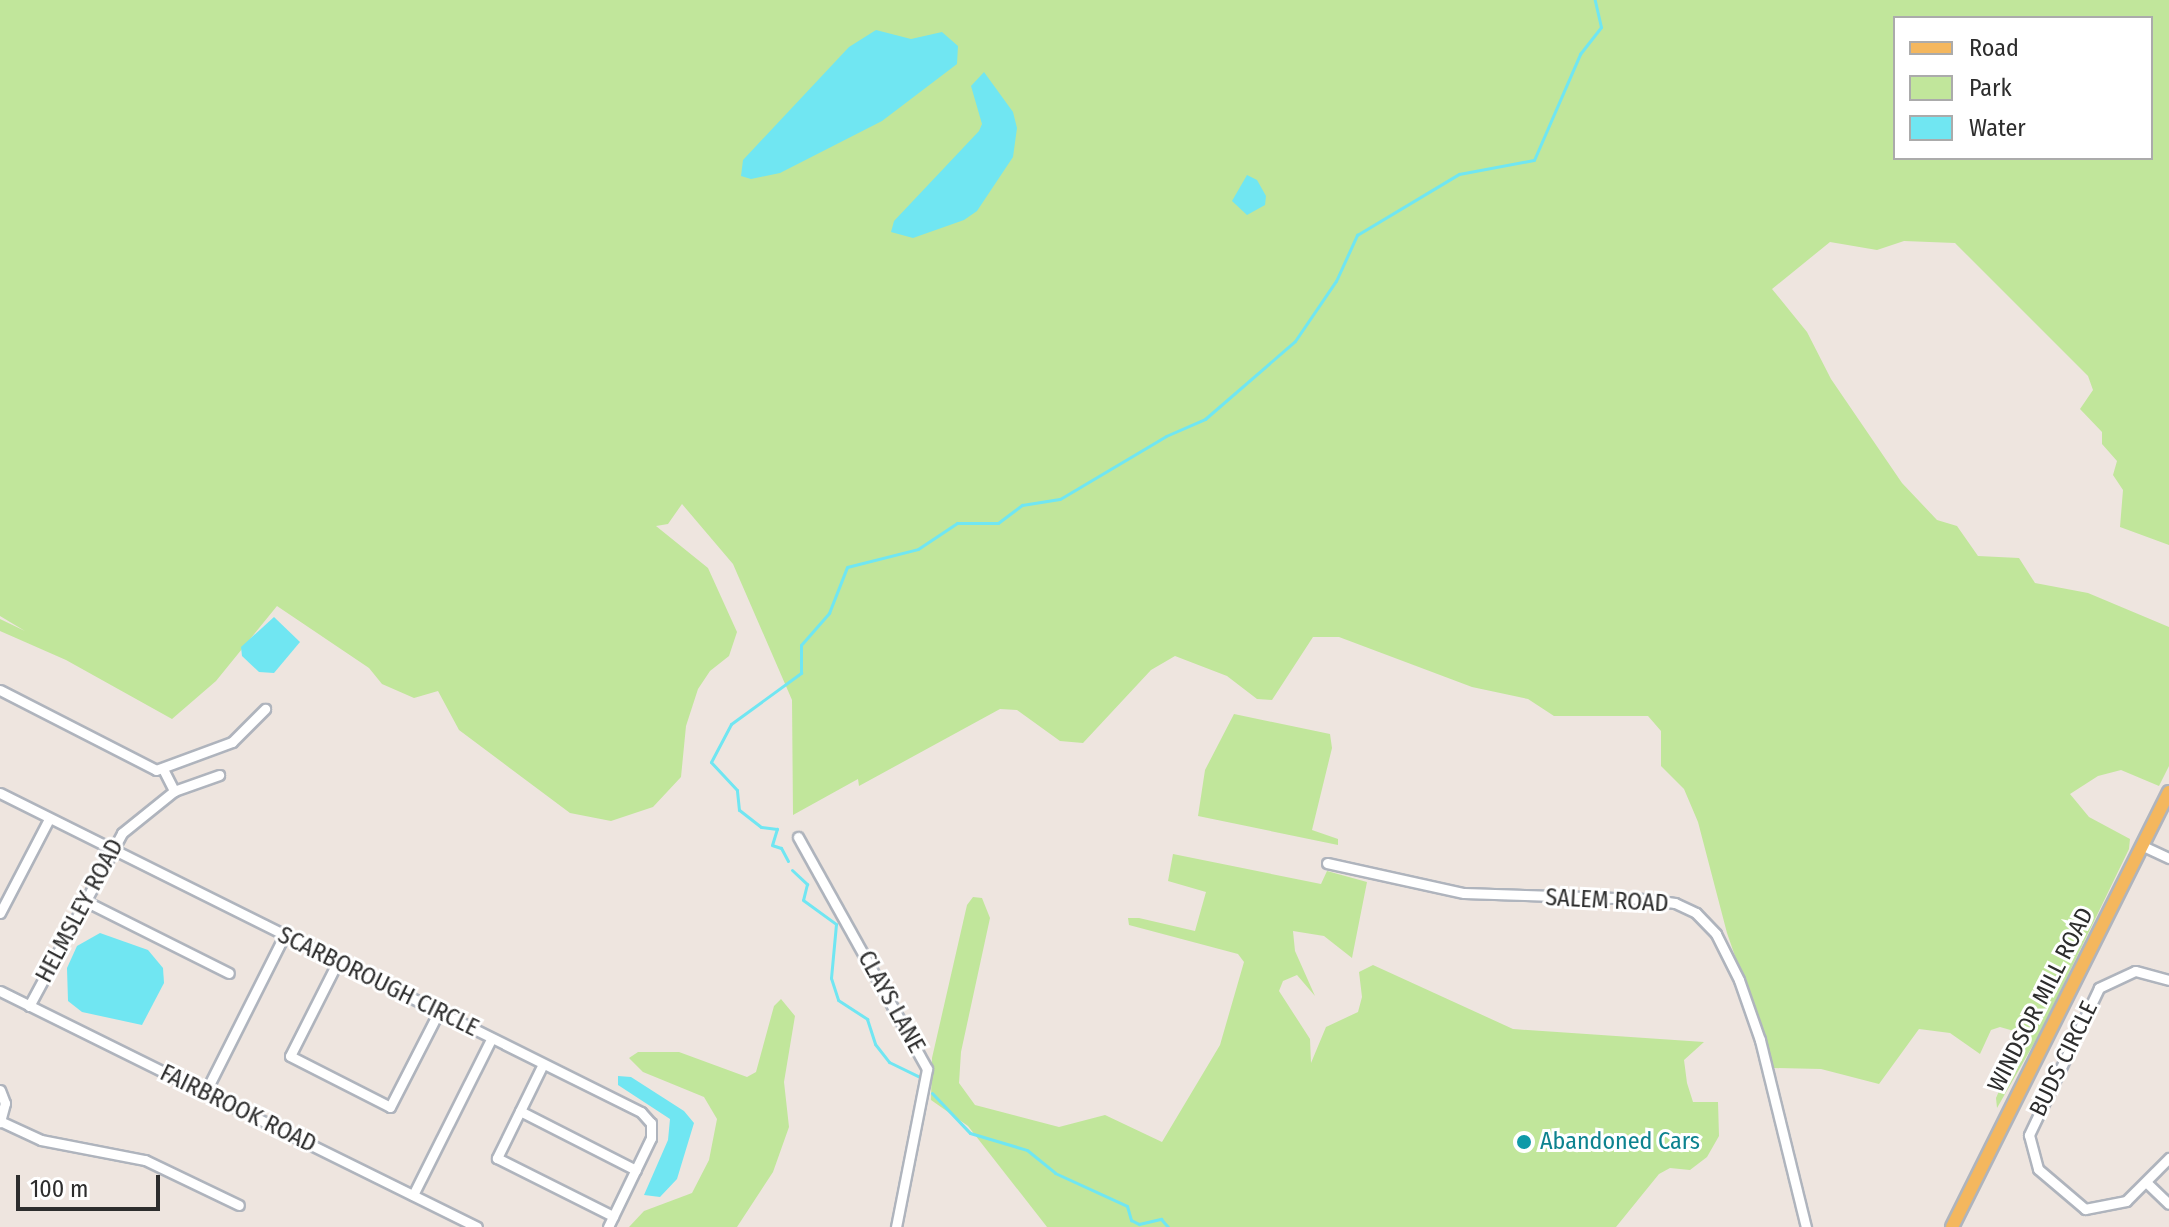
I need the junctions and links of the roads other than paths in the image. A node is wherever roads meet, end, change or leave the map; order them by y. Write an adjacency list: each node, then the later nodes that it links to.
1 (0, 690): 3 (street)
2 (265, 709): 3 (street)
3 (163, 769): 5 (street)
4 (219, 775): 5 (street, HELMSLEY ROAD)
5 (174, 791): 11 (street, HELMSLEY ROAD)
6 (2169, 792): 10 (main road, WINDSOR MILL ROAD)
7 (0, 793): 8 (street, SCARBOROUGH CIRCLE)
8 (49, 819): 11 (street, SCARBOROUGH CIRCLE); 15 (street)
9 (798, 837): 38 (street, CLAYS LANE)
10 (2143, 846): 12 (street); 40 (main road, WINDSOR MILL ROAD)
11 (110, 849): 14 (street, HELMSLEY ROAD); 16 (street, SCARBOROUGH CIRCLE)
12 (2169, 858)
13 (1327, 863): 39 (street, SALEM ROAD)
14 (83, 900): 18 (street); 21 (street, HELMSLEY ROAD)
15 (0, 913)
16 (284, 936): 17 (street, SCARBOROUGH CIRCLE); 26 (street)
17 (337, 963): 22 (street, SCARBOROUGH CIRCLE); 22 (street)
18 (229, 973)
19 (2169, 980): 31 (street, BUDS CIRCLE)
20 (0, 991): 21 (street, FAIRBROOK ROAD)
21 (29, 1006): 26 (street, FAIRBROOK ROAD)
22 (438, 1013): 23 (street, SCARBOROUGH CIRCLE)
23 (491, 1039): 24 (street, SCARBOROUGH CIRCLE); 32 (street)
24 (543, 1064): 27 (street); 30 (street, SCARBOROUGH CIRCLE)
25 (0, 1090): 28 (street)
26 (205, 1093): 32 (street, FAIRBROOK ROAD)
27 (520, 1111): 30 (street); 35 (street)
28 (0, 1122): 34 (street)
29 (2169, 1158): 31 (street, BUDS CIRCLE)
30 (636, 1170): 35 (street, SCARBOROUGH CIRCLE)
31 (2147, 1183): 33 (street)
32 (413, 1195): 36 (street, FAIRBROOK ROAD)
33 (2169, 1204)
34 (239, 1205)
35 (613, 1216): 37 (street, SCARBOROUGH CIRCLE)
36 (471, 1226)
37 (608, 1227)
38 (896, 1227)
39 (1806, 1227)
40 (1952, 1227)

